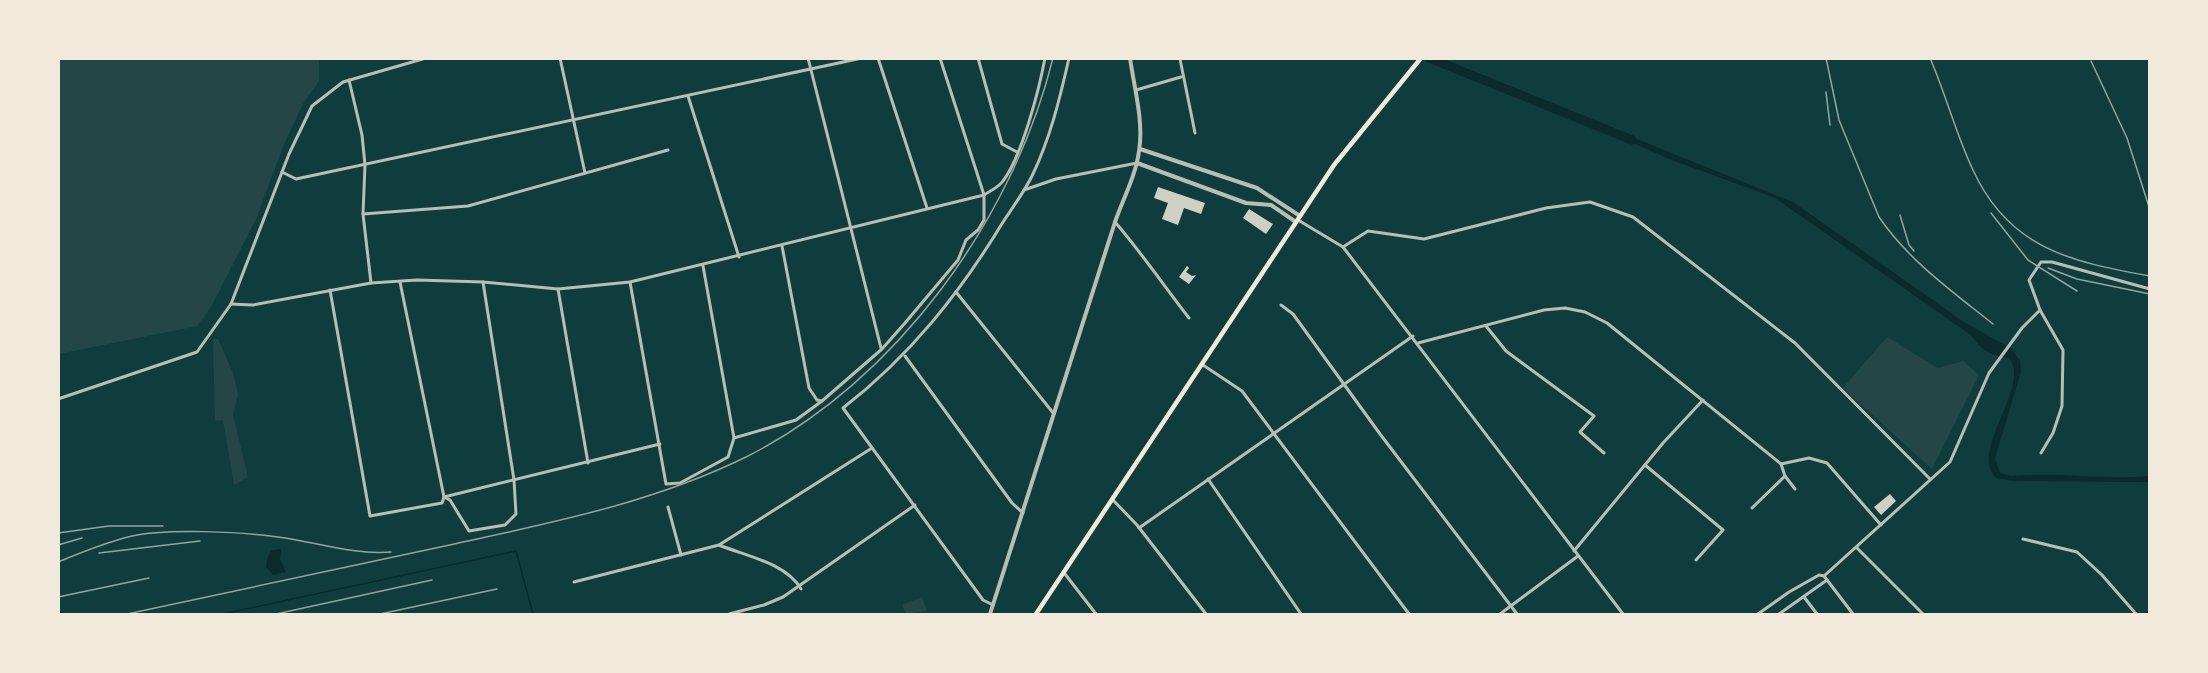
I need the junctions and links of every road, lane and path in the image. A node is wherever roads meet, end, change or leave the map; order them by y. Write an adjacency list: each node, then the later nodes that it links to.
1 (426, 58): 15 (street)
2 (560, 58): 18 (street)
3 (808, 58): 13 (street)
4 (862, 58): 13 (street)
5 (878, 58): 29 (street)
6 (940, 58): 28 (street)
7 (978, 58): 22 (street)
8 (1045, 58): 22 (street)
9 (1070, 58): 27 (street)
10 (1130, 58): 16 (street)
11 (1421, 58): 31 (main road)
12 (1180, 59): 14 (street)
13 (811, 68): 17 (street); 33 (street)
14 (1182, 77): 16 (street); 19 (street)
15 (349, 80): 24 (street); 25 (street)
16 (1134, 91): 20 (street)
17 (688, 96): 18 (street); 36 (street)
18 (573, 122): 24 (street); 26 (street)
19 (1196, 133)
20 (1140, 149): 23 (street); 31 (street)
21 (668, 150): 26 (street)
22 (1017, 152): 28 (street)
23 (1137, 164): 27 (street); 31 (street); 32 (street)
24 (365, 165): 25 (street); 30 (street)
25 (282, 172): 46 (street)
26 (585, 173): 30 (street)
27 (1023, 190): 45 (street)
28 (984, 195): 29 (street); 53 (street)
29 (927, 208): 33 (street)
30 (363, 214): 41 (street)
31 (1298, 220): 35 (street); 55 (main road)
32 (1115, 222): 49 (street); 60 (street)
33 (853, 228): 34 (street); 53 (street)
34 (782, 246): 36 (street); 59 (street)
35 (1344, 246): 51 (street); 72 (street)
36 (740, 257): 37 (street)
37 (703, 266): 40 (street); 62 (street)
38 (400, 282): 39 (street); 41 (street); 75 (street)
39 (483, 282): 42 (street); 73 (street)
40 (630, 282): 42 (street); 63 (street)
41 (371, 283): 44 (street)
42 (558, 289): 67 (street)
43 (2150, 289): 48 (street)
44 (330, 290): 46 (street); 75 (street)
45 (956, 292): 54 (street); 60 (street)
46 (231, 304): 57 (street)
47 (1281, 305): 56 (street)
48 (2040, 310): 66 (street); 72 (street)
49 (1189, 318)
50 (1486, 326): 52 (street); 58 (street); 65 (street)
51 (1413, 336): 52 (street); 56 (street)
52 (1418, 343): 86 (street)
53 (882, 349): 59 (street)
54 (904, 356): 64 (street); 80 (street)
55 (1203, 365): 61 (street); 76 (main road)
56 (1344, 385): 61 (street); 97 (street)
57 (58, 399)
58 (1703, 400): 68 (street); 69 (street)
59 (822, 401): 62 (street)
60 (1054, 414): 80 (street)
61 (1274, 432): 71 (street); 106 (street)
62 (734, 438): 63 (street)
63 (660, 444): 67 (street)
64 (873, 448): 77 (street); 84 (street)
65 (1604, 453)
66 (2041, 453)
67 (588, 463): 73 (street)
68 (1781, 464): 70 (street); 81 (street)
69 (1645, 465): 86 (street); 89 (street)
70 (1785, 476): 74 (street); 79 (street)
71 (1208, 479): 82 (street); 105 (street)
72 (1930, 479): 81 (street)
73 (514, 480): 75 (street); 75 (street)
74 (1795, 489)
75 (444, 497)
76 (1113, 500): 82 (street); 90 (main road)
77 (915, 505): 94 (street); 96 (street)
78 (668, 507): 87 (street)
79 (1752, 508)
80 (1023, 513): 96 (street)
81 (1881, 525): 85 (street)
82 (1139, 528): 104 (street)
83 (2023, 539): 115 (street)
84 (718, 545): 87 (street); 94 (street)
85 (1857, 548): 91 (street); 114 (street)
86 (1574, 551): 88 (street)
87 (681, 556): 93 (street)
88 (1578, 556): 97 (street); 109 (street)
89 (1696, 560)
90 (1065, 574): 102 (main road); 103 (street)
91 (1824, 576): 92 (street); 110 (street)
92 (1827, 580): 95 (street); 113 (street)
93 (574, 582)
94 (800, 588): 98 (street)
95 (1804, 597): 111 (street); 112 (street)
96 (993, 605): 101 (street)
97 (1511, 606): 107 (street); 108 (street)
98 (753, 608): 99 (street); 100 (street)
99 (729, 615)
100 (758, 615)
101 (990, 615)
102 (1036, 615)
103 (1096, 615)
104 (1206, 615)
105 (1301, 615)
106 (1409, 615)
107 (1500, 615)
108 (1516, 615)
109 (1623, 615)
110 (1758, 615)
111 (1779, 615)
112 (1817, 615)
113 (1853, 615)
114 (1923, 615)
115 (2136, 615)

